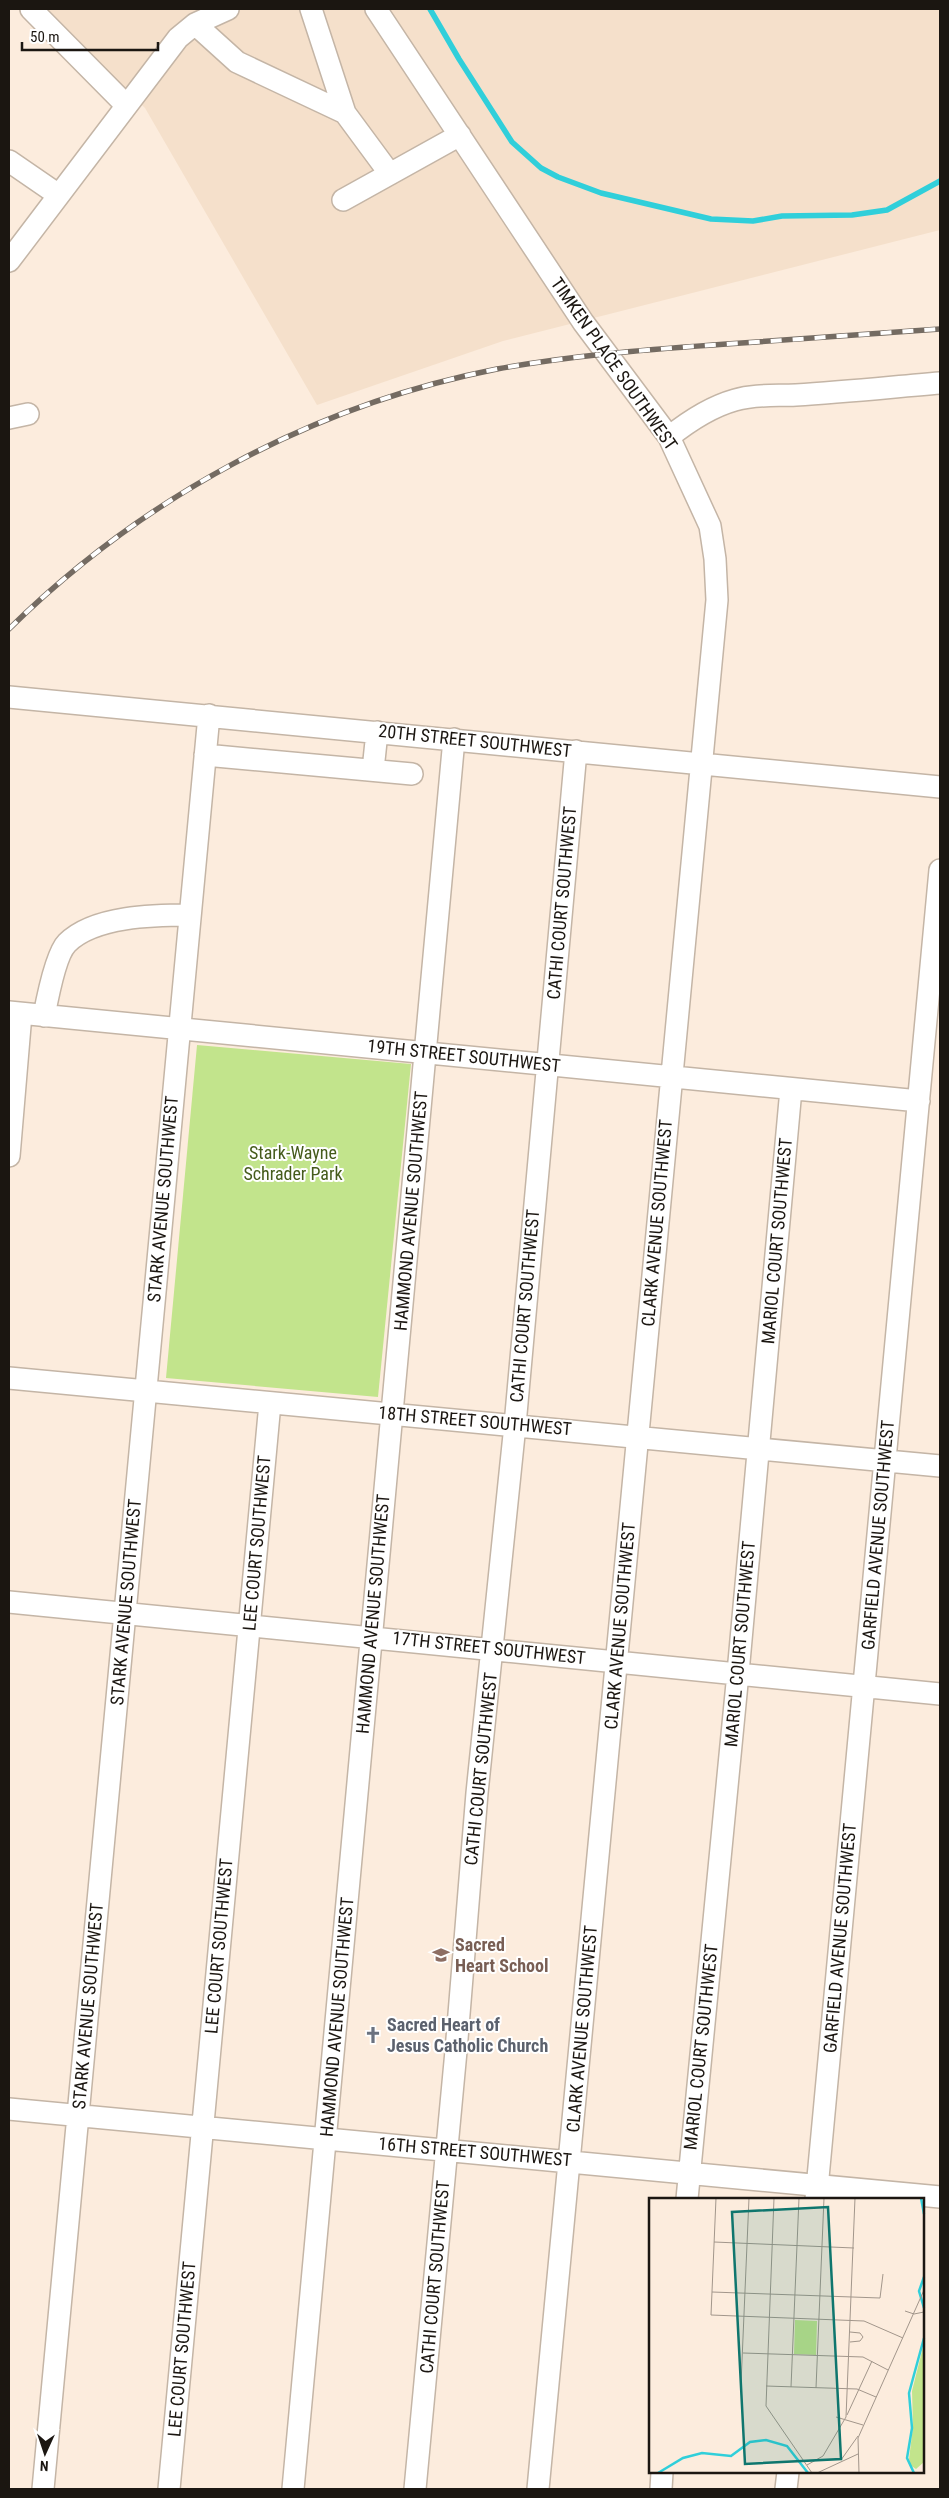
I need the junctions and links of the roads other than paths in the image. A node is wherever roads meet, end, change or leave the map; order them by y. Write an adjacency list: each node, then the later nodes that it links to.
1 (31, 9): 6 (street)
2 (228, 9): 5 (street)
3 (311, 9): 7 (street)
4 (376, 9): 8 (street, TIMKEN PLACE SOUTHWEST)
5 (195, 24): 6 (street); 7 (street)
6 (126, 105): 11 (street)
7 (345, 113): 10 (street)
8 (460, 136): 10 (street); 16 (street, TIMKEN PLACE SOUTHWEST)
9 (9, 161): 11 (street)
10 (390, 174): 12 (street)
11 (57, 194): 13 (street)
12 (343, 200)
13 (16, 235): 14 (street)
14 (9, 261)
15 (940, 383): 16 (street)
16 (669, 437): 23 (street, TIMKEN PLACE SOUTHWEST)
17 (9, 697): 18 (street, 20TH STREET SOUTHWEST)
18 (209, 715): 19 (street, 20TH STREET SOUTHWEST); 22 (street, STARK AVENUE SOUTHWEST)
19 (377, 732): 20 (street, 20TH STREET SOUTHWEST); 24 (street)
20 (454, 739): 21 (street, 20TH STREET SOUTHWEST); 33 (street, HAMMOND AVENUE SOUTHWEST)
21 (576, 751): 23 (street, 20TH STREET SOUTHWEST); 34 (street, CATHI COURT SOUTHWEST)
22 (205, 755): 24 (street); 28 (street, STARK AVENUE SOUTHWEST)
23 (700, 763): 26 (street, 20TH STREET SOUTHWEST); 35 (street, CLARK AVENUE SOUTHWEST)
24 (373, 770): 25 (street)
25 (412, 774)
26 (940, 787)
27 (940, 870): 29 (street, GARFIELD AVENUE SOUTHWEST)
28 (190, 916): 31 (street); 32 (street, STARK AVENUE SOUTHWEST)
29 (937, 944): 37 (street, GARFIELD AVENUE SOUTHWEST)
30 (15, 1013): 31 (street, 19TH STREET SOUTHWEST); 38 (street)
31 (44, 1016): 32 (street, 19TH STREET SOUTHWEST)
32 (179, 1029): 33 (street, 19TH STREET SOUTHWEST); 40 (street, STARK AVENUE SOUTHWEST)
33 (426, 1052): 34 (street, 19TH STREET SOUTHWEST); 42 (street, HAMMOND AVENUE SOUTHWEST)
34 (548, 1064): 35 (street, 19TH STREET SOUTHWEST); 43 (street, CATHI COURT SOUTHWEST)
35 (670, 1077): 36 (street, 19TH STREET SOUTHWEST); 44 (street, CLARK AVENUE SOUTHWEST)
36 (791, 1089): 37 (street, 19TH STREET SOUTHWEST); 45 (street, MARIOL COURT SOUTHWEST)
37 (919, 1101): 46 (street, GARFIELD AVENUE SOUTHWEST)
38 (9, 1156)
39 (9, 1378): 40 (street, 18TH STREET SOUTHWEST)
40 (145, 1391): 41 (street, 18TH STREET SOUTHWEST); 49 (street, STARK AVENUE SOUTHWEST)
41 (270, 1403): 42 (street, 18TH STREET SOUTHWEST); 50 (street, LEE COURT SOUTHWEST)
42 (392, 1414): 43 (street, 18TH STREET SOUTHWEST); 51 (street, HAMMOND AVENUE SOUTHWEST)
43 (515, 1425): 44 (street, 18TH STREET SOUTHWEST); 52 (street, CATHI COURT SOUTHWEST)
44 (637, 1436): 45 (street, 18TH STREET SOUTHWEST); 53 (street, CLARK AVENUE SOUTHWEST)
45 (758, 1447): 46 (street, 18TH STREET SOUTHWEST); 54 (street, MARIOL COURT SOUTHWEST)
46 (884, 1460): 47 (street, 18TH STREET SOUTHWEST); 55 (street, GARFIELD AVENUE SOUTHWEST)
47 (940, 1466)
48 (9, 1602): 49 (street, 17TH STREET SOUTHWEST)
49 (126, 1613): 50 (street, 17TH STREET SOUTHWEST); 58 (street, STARK AVENUE SOUTHWEST)
50 (249, 1624): 51 (street, 17TH STREET SOUTHWEST); 59 (street, LEE COURT SOUTHWEST)
51 (370, 1636): 52 (street, 17TH STREET SOUTHWEST); 60 (street, HAMMOND AVENUE SOUTHWEST)
52 (492, 1650): 53 (street, 17TH STREET SOUTHWEST); 61 (street, CATHI COURT SOUTHWEST)
53 (617, 1662): 54 (street, 17TH STREET SOUTHWEST); 62 (street, CLARK AVENUE SOUTHWEST)
54 (738, 1673): 55 (street, 17TH STREET SOUTHWEST); 63 (street, MARIOL COURT SOUTHWEST)
55 (864, 1686): 56 (street, 17TH STREET SOUTHWEST); 64 (street, GARFIELD AVENUE SOUTHWEST)
56 (940, 1694)
57 (9, 2109): 58 (street, 16TH STREET SOUTHWEST)
58 (77, 2115): 59 (street, 16TH STREET SOUTHWEST); 69 (street, STARK AVENUE SOUTHWEST)
59 (202, 2126): 60 (street, 16TH STREET SOUTHWEST); 70 (street, LEE COURT SOUTHWEST)
60 (326, 2138): 61 (street, 16TH STREET SOUTHWEST); 71 (street, HAMMOND AVENUE SOUTHWEST)
61 (447, 2150): 62 (street, 16TH STREET SOUTHWEST); 72 (street, CATHI COURT SOUTHWEST)
62 (569, 2162): 63 (street, 16TH STREET SOUTHWEST); 73 (street, CLARK AVENUE SOUTHWEST)
63 (689, 2173): 64 (street, 16TH STREET SOUTHWEST); 66 (street, MARIOL COURT SOUTHWEST)
64 (816, 2192): 65 (street, 16TH STREET SOUTHWEST)
65 (940, 2197)
66 (686, 2198)
67 (662, 2473): 74 (street)
68 (788, 2473): 75 (street)
69 (43, 2489)
70 (169, 2489)
71 (293, 2489)
72 (415, 2489)
73 (538, 2489)
74 (661, 2489)
75 (786, 2489)

